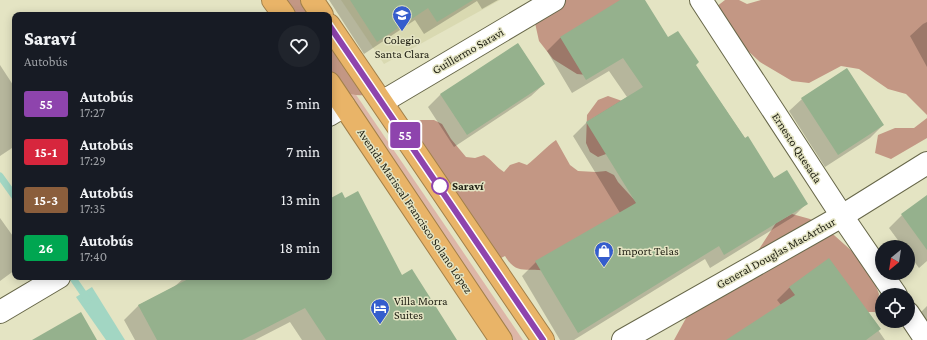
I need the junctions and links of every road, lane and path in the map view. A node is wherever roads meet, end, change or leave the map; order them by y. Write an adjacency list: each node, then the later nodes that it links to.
1 (273, 0): 5 (highway)
2 (312, 0): 6 (highway)
3 (554, 0): 9 (street, Guillermo Saravi)
4 (702, 0): 12 (street, Ernesto Quesada)
5 (282, 12)
6 (320, 12)
7 (332, 29): 9 (highway)
8 (332, 93): 10 (highway, Avenida Mariscal Francisco Solano López)
9 (382, 102): 18 (highway)
10 (337, 110): 17 (highway, Avenida Mariscal Francisco Solano López)
11 (927, 163): 12 (street, General Douglas MacArthur)
12 (842, 216): 14 (street, Ernesto Quesada); 19 (street, General Douglas MacArthur)
13 (54, 280): 15 (street)
14 (891, 288)
15 (0, 312)
16 (915, 324): 20 (street)
17 (501, 340)
18 (543, 340)
19 (622, 340)
20 (926, 340)

